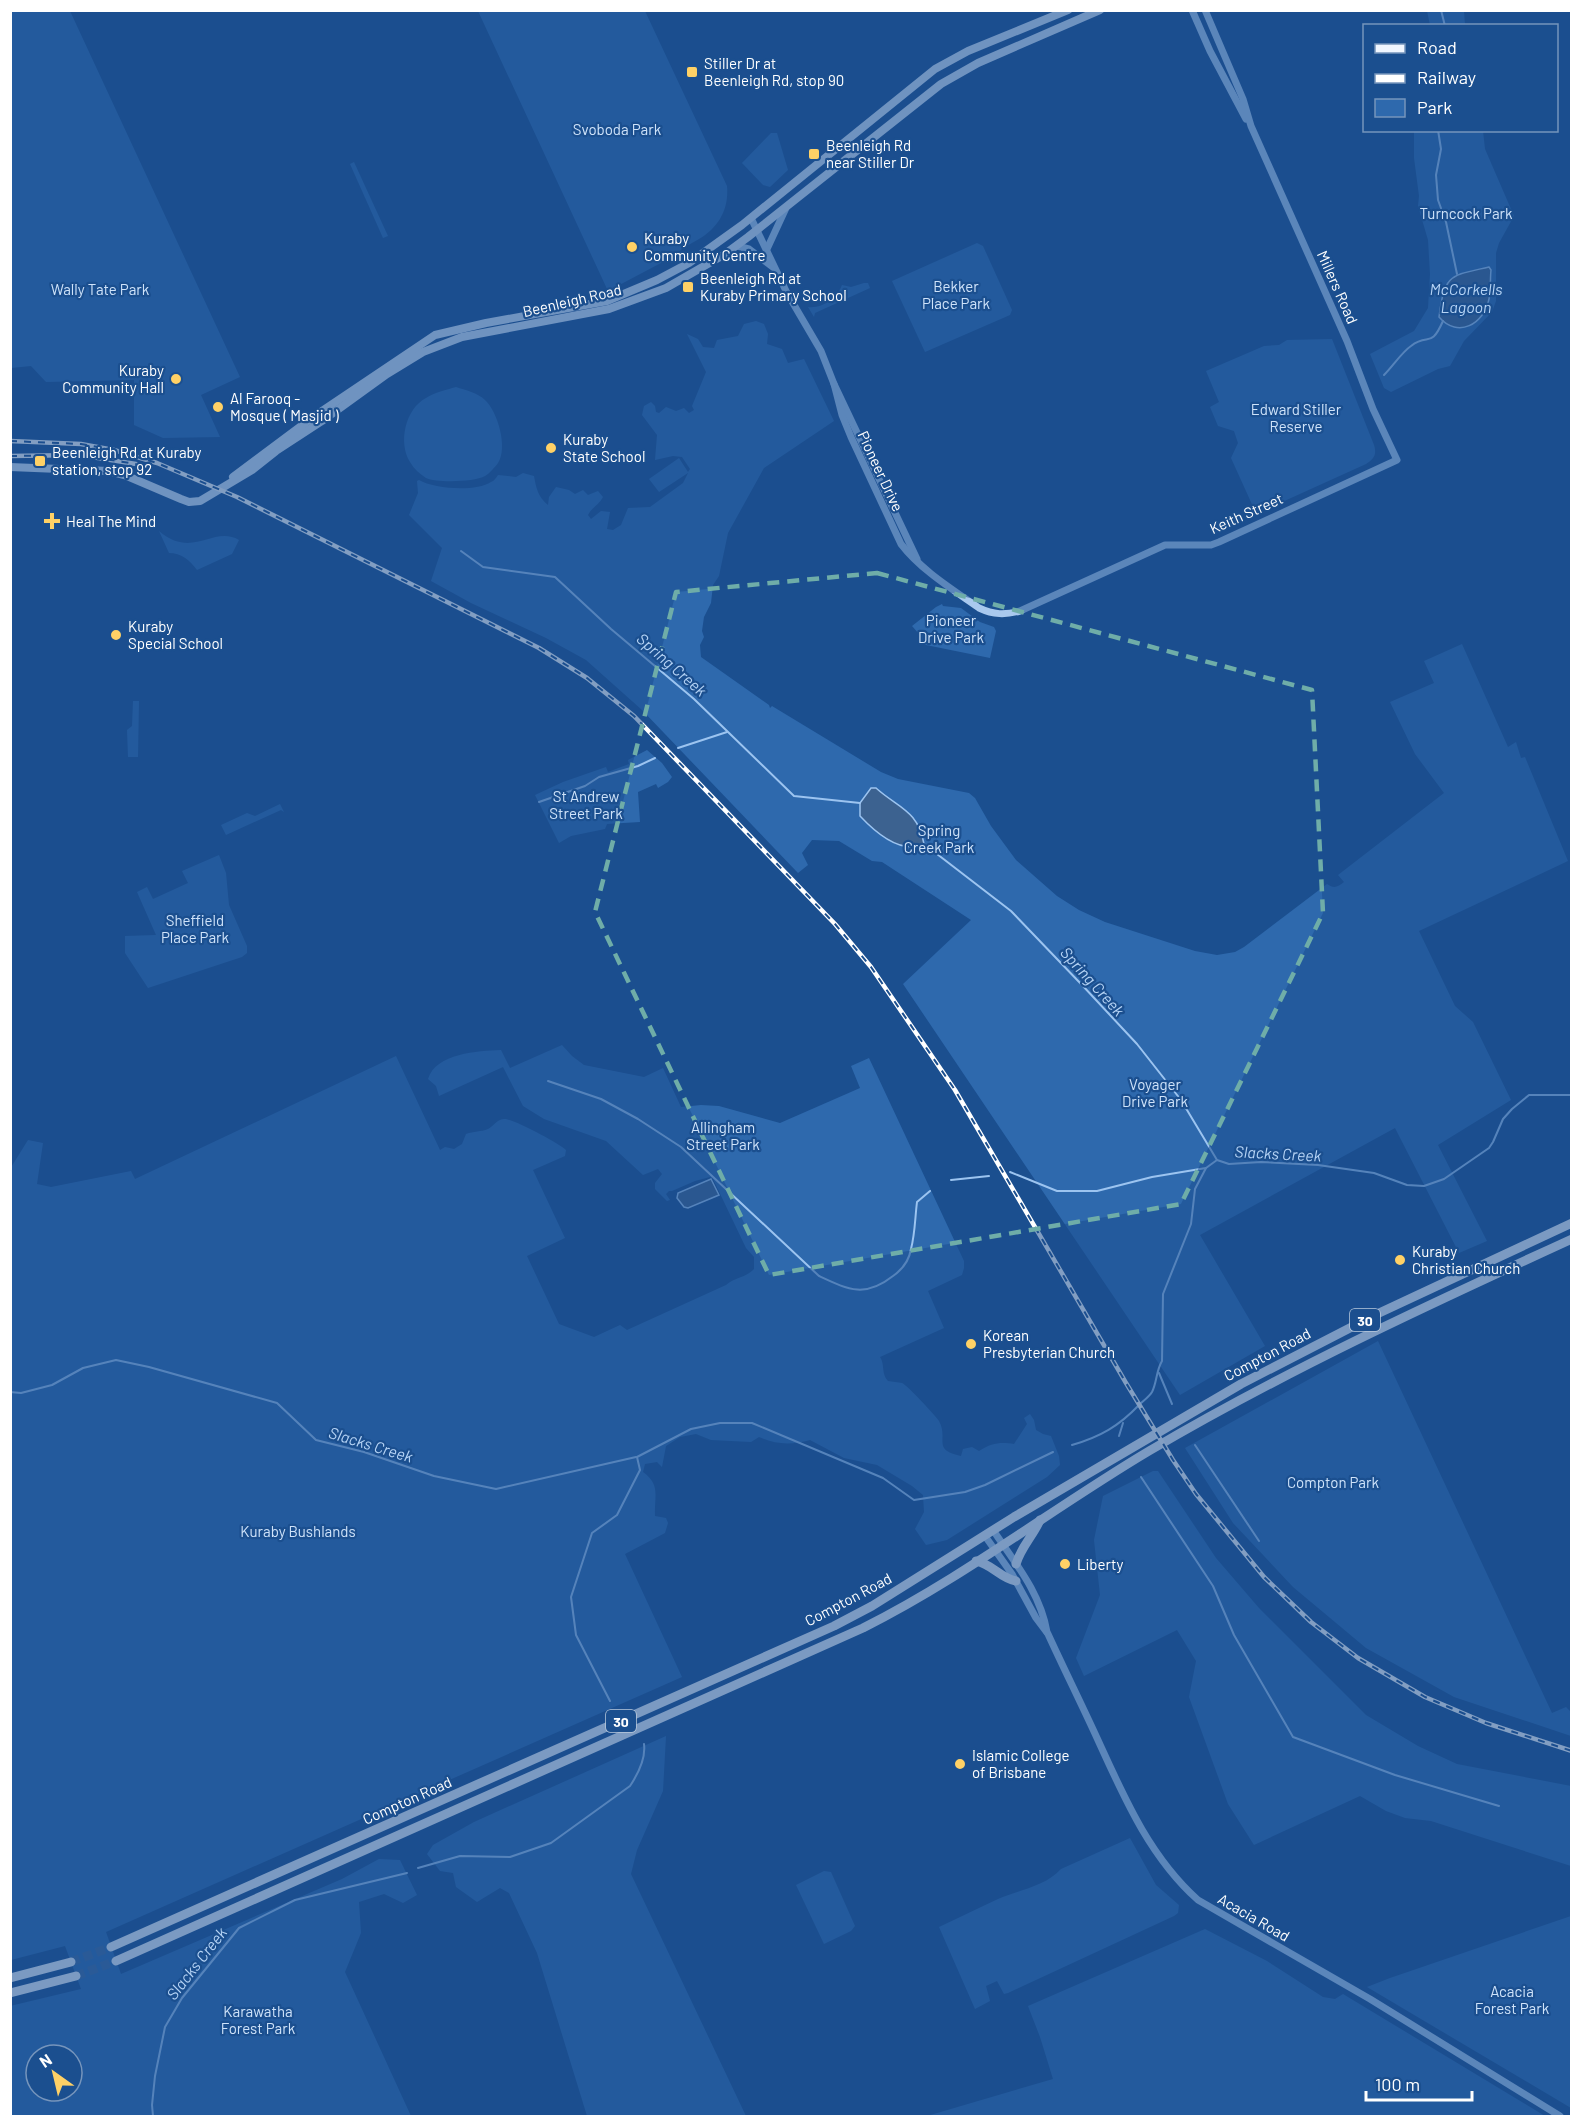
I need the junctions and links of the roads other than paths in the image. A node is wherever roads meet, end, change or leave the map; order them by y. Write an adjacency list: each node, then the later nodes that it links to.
1 (1068, 10): 7 (main road, Beenleigh Road)
2 (1100, 10): 6 (main road, Beenleigh Road)
3 (1190, 10): 5 (street, Millers Road)
4 (1205, 10): 5 (street, Millers Road)
5 (1251, 126): 12 (street, Millers Road)
6 (786, 208): 8 (main road, Beenleigh Road); 10 (street)
7 (751, 218): 8 (street, Pioneer Drive); 14 (main road, Beenleigh Road)
8 (758, 230): 9 (main road, Beenleigh Road); 10 (street, Pioneer Drive)
9 (737, 246): 11 (street); 14 (main road, Beenleigh Road)
10 (767, 249): 11 (street, Pioneer Drive)
11 (776, 269): 15 (street, Pioneer Drive)
12 (1397, 460): 15 (street, Keith Street)
13 (10, 467): 14 (main road, Beenleigh Road)
14 (224, 485)
15 (1004, 615)
16 (1572, 1223): 18 (main road, Compton Road / 30)
17 (1572, 1239): 19 (main road, Compton Road / 30)
18 (1266, 1370): 19 (main road); 21 (main road, Compton Road / 30)
19 (1292, 1372): 20 (main road, Compton Road / 30)
20 (1040, 1520): 22 (main road, Compton Road / 30); 24 (main road)
21 (989, 1533): 22 (street, Acacia Road); 27 (main road, Compton Road / 30)
22 (998, 1547): 23 (main road, Compton Road / 30); 24 (street, Acacia Road); 25 (street, Acacia Road)
23 (976, 1561): 25 (main road); 28 (main road, Compton Road / 30)
24 (1016, 1564): 26 (street, Acacia Road)
25 (1016, 1581): 26 (street, Acacia Road)
26 (1048, 1634): 33 (street, Acacia Road)
27 (111, 1947)
28 (116, 1961)
29 (71, 1962): 31 (main road)
30 (76, 1976): 32 (main road)
31 (10, 1978)
32 (10, 1993)
33 (1560, 2116)

